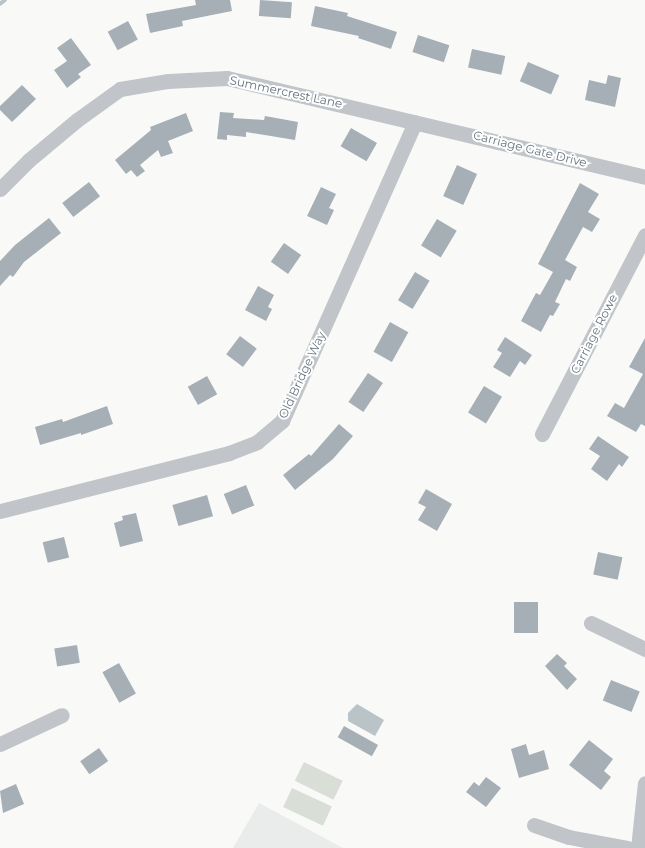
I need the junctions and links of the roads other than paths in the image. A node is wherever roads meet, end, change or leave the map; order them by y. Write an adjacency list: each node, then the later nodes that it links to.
1 (415, 122): 2 (street, Carriage Gate Drive); 3 (street, Summercrest Lane); 6 (street, Old Bridge Way)
2 (645, 177)
3 (0, 189)
4 (645, 235): 5 (street, Carriage Rowe)
5 (542, 434)
6 (0, 511)
7 (591, 623): 8 (street)
8 (645, 649)
9 (62, 715): 10 (street)
10 (0, 744)
11 (645, 783): 14 (street)
12 (534, 825): 13 (street)
13 (627, 848)
14 (638, 848)

